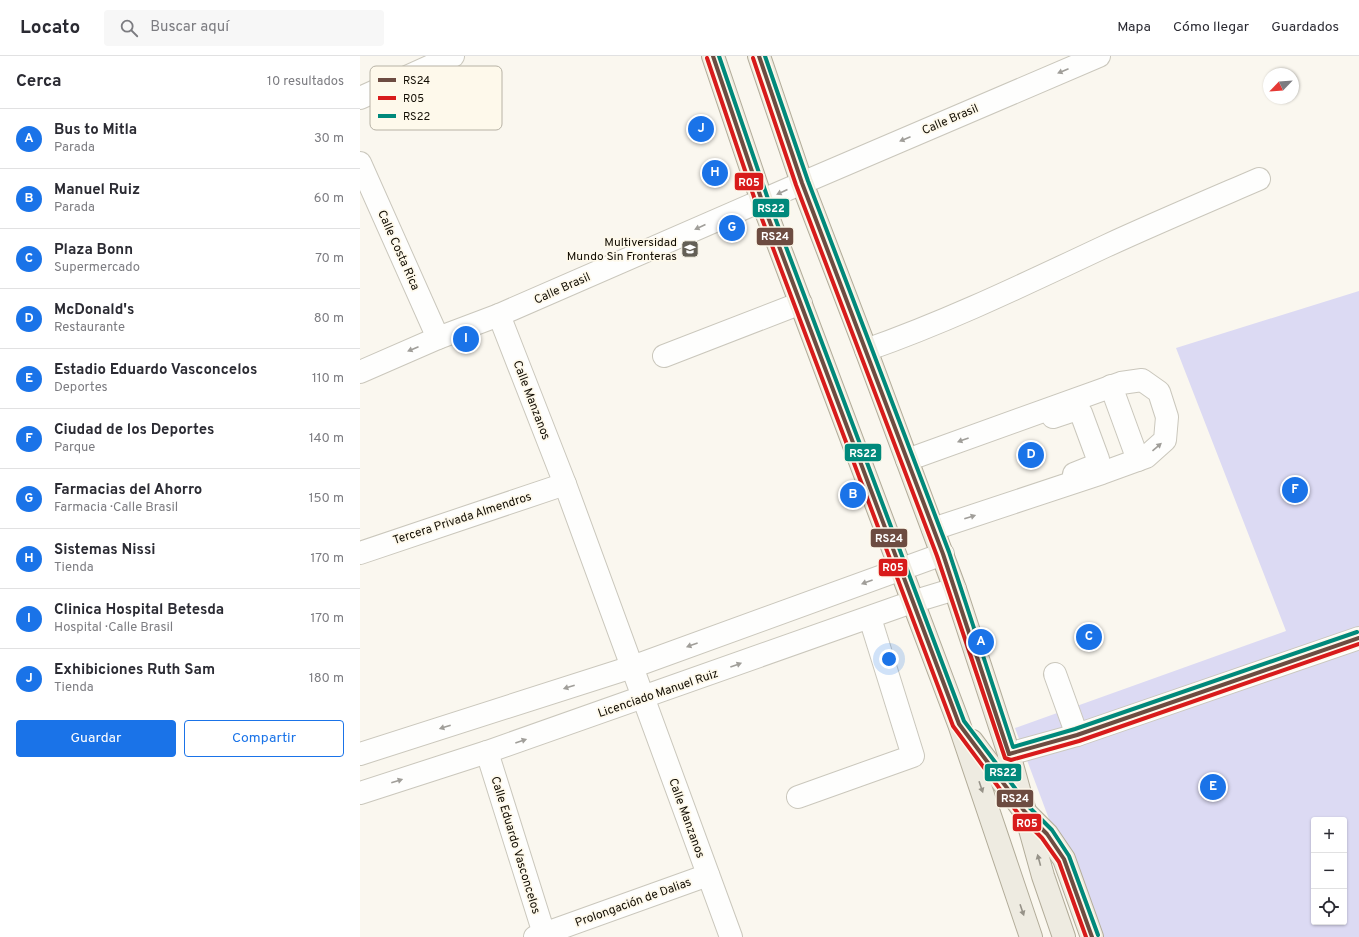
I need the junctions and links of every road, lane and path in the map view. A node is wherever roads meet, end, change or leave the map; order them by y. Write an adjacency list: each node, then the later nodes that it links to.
1 (453, 56): 5 (street)
2 (713, 56): 11 (main road)
3 (759, 56): 10 (main road)
4 (1099, 56): 10 (street, Calle Brasil, one-way to 10)
5 (431, 66)
6 (370, 93): 7 (street)
7 (360, 98)
8 (360, 163): 14 (street, Calle Costa Rica)
9 (1258, 179): 15 (street)
10 (802, 183): 11 (street, Calle Brasil, one-way to 11); 15 (main road)
11 (762, 201): 12 (main road); 13 (street, Calle Brasil, one-way to 13)
12 (801, 303): 16 (street); 27 (main road)
13 (499, 315): 14 (street, Calle Brasil); 22 (street, Calle Manzanos)
14 (438, 338): 17 (street, Calle Brasil, one-way to 17)
15 (866, 350): 20 (main road)
16 (664, 356)
17 (360, 372)
18 (1111, 386): 19 (street); 21 (street); 21 (street, one-way to 18)
19 (988, 431): 20 (street, one-way to 20); 23 (street)
20 (907, 460): 24 (main road)
21 (1138, 460): 23 (street)
22 (565, 484): 25 (street, Tercera Privada Almendros); 32 (street, Calle Manzanos)
23 (1003, 506): 24 (street, one-way to 23)
24 (933, 529): 26 (main road)
25 (360, 552)
26 (943, 554): 27 (street); 28 (main road)
27 (901, 569): 29 (main road); 32 (street, one-way to 32)
28 (955, 589): 29 (street, Licenciado Manuel Ruiz); 39 (main road)
29 (912, 602): 30 (street, Licenciado Manuel Ruiz); 35 (main road)
30 (870, 618): 34 (street, Licenciado Manuel Ruiz, one-way to 30); 41 (street)
31 (1359, 638): 36 (street)
32 (632, 667): 34 (street, Calle Manzanos); 38 (street, one-way to 38)
33 (1055, 674): 36 (street)
34 (643, 698): 37 (street, Licenciado Manuel Ruiz, one-way to 34); 43 (street, Calle Manzanos)
35 (959, 724): 42 (main road); 46 (main road, one-way to 46)
36 (1077, 735): 39 (street)
37 (487, 752): 40 (street, Licenciado Manuel Ruiz, one-way to 37); 44 (street, Calle Eduardo Vasconcelos)
38 (360, 754)
39 (1009, 754): 42 (main road)
40 (360, 793)
41 (798, 797)
42 (1025, 812): 47 (main road, one-way to 42); 48 (main road)
43 (708, 875): 44 (street, Prolongación de Dalias); 45 (street, Calle Manzanos)
44 (542, 936)
45 (731, 937)
46 (1031, 937)
47 (1064, 937)
48 (1092, 937)

